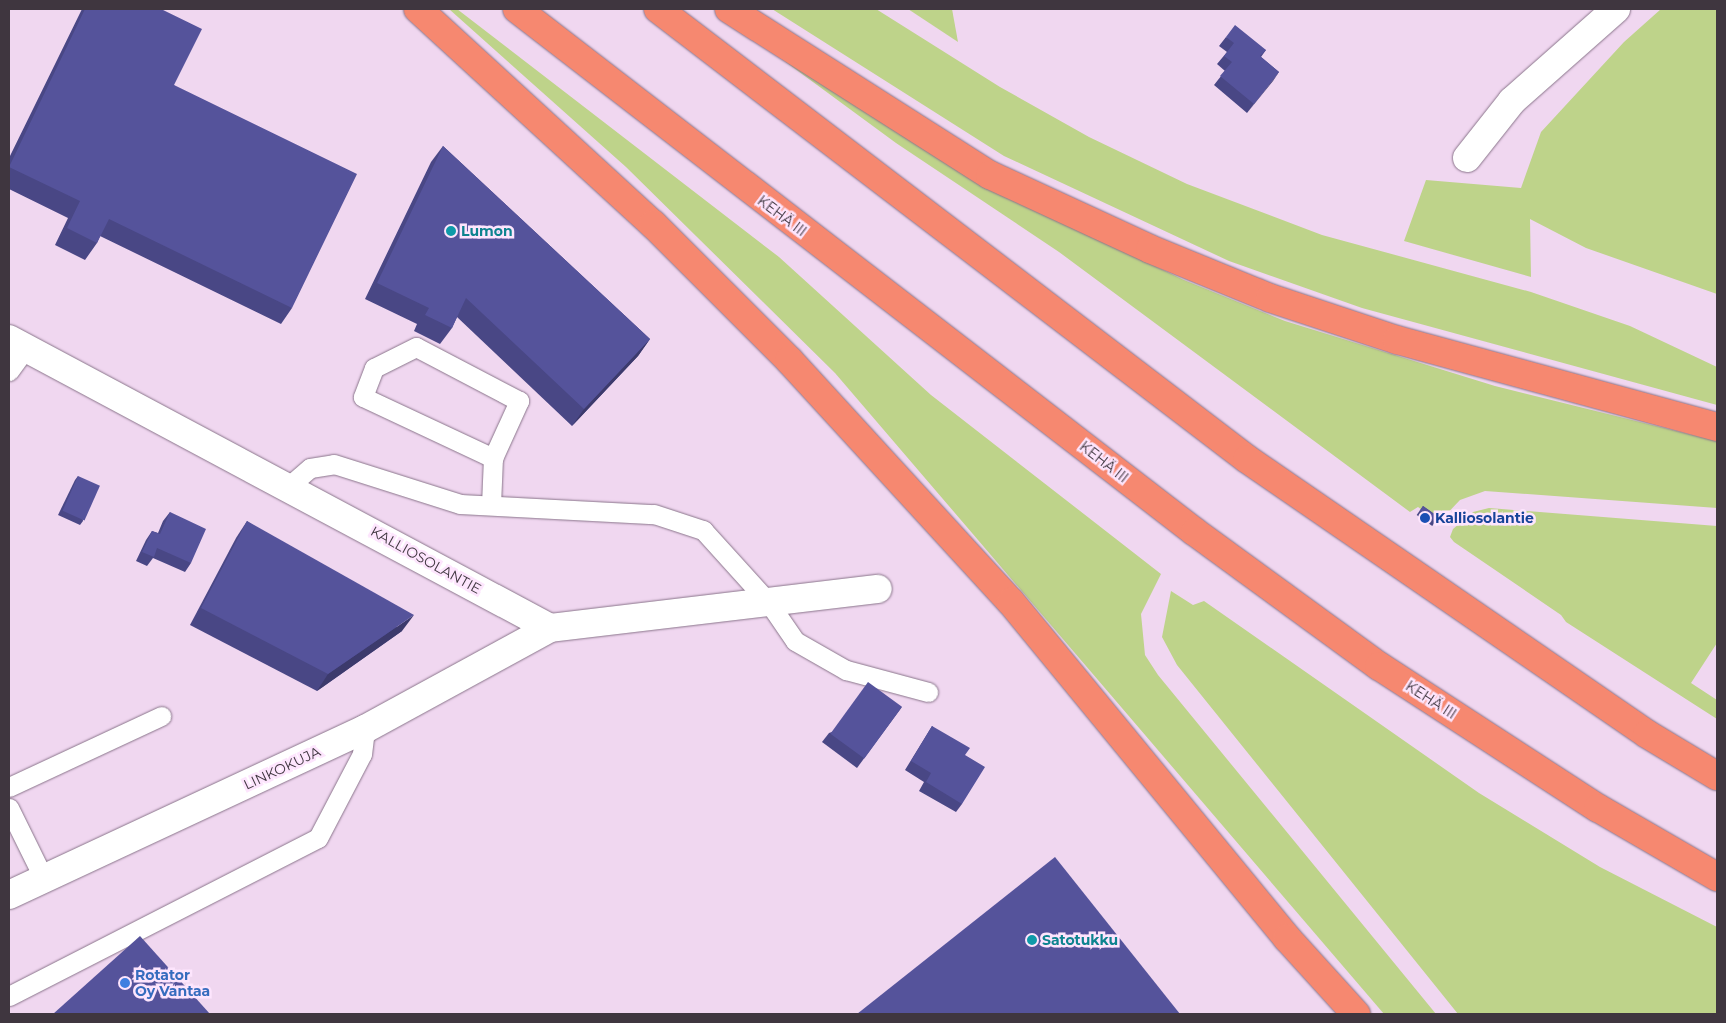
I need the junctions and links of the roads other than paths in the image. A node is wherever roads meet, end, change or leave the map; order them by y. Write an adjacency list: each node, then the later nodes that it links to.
1 (418, 9): 26 (highway)
2 (517, 9): 22 (highway, KEHÄ III)
3 (658, 9): 19 (highway)
4 (729, 9): 9 (highway)
5 (1616, 9): 6 (street)
6 (1468, 158)
7 (17, 343): 8 (lane); 11 (street, KALLIOSOLANTIE)
8 (9, 371)
9 (1717, 427)
10 (493, 458): 10 (lane); 12 (lane)
11 (288, 487): 12 (lane); 15 (street, KALLIOSOLANTIE)
12 (491, 506): 14 (lane)
13 (878, 589): 14 (street)
14 (769, 603): 15 (street); 16 (lane)
15 (550, 628): 18 (street, LINKOKUJA)
16 (928, 692)
17 (161, 716): 20 (lane)
18 (365, 730): 23 (street, LINKOKUJA); 25 (lane)
19 (1717, 776)
20 (9, 786)
21 (9, 808): 23 (lane)
22 (1717, 877)
23 (44, 879): 24 (street, LINKOKUJA)
24 (9, 895)
25 (9, 996)
26 (1356, 1014)

